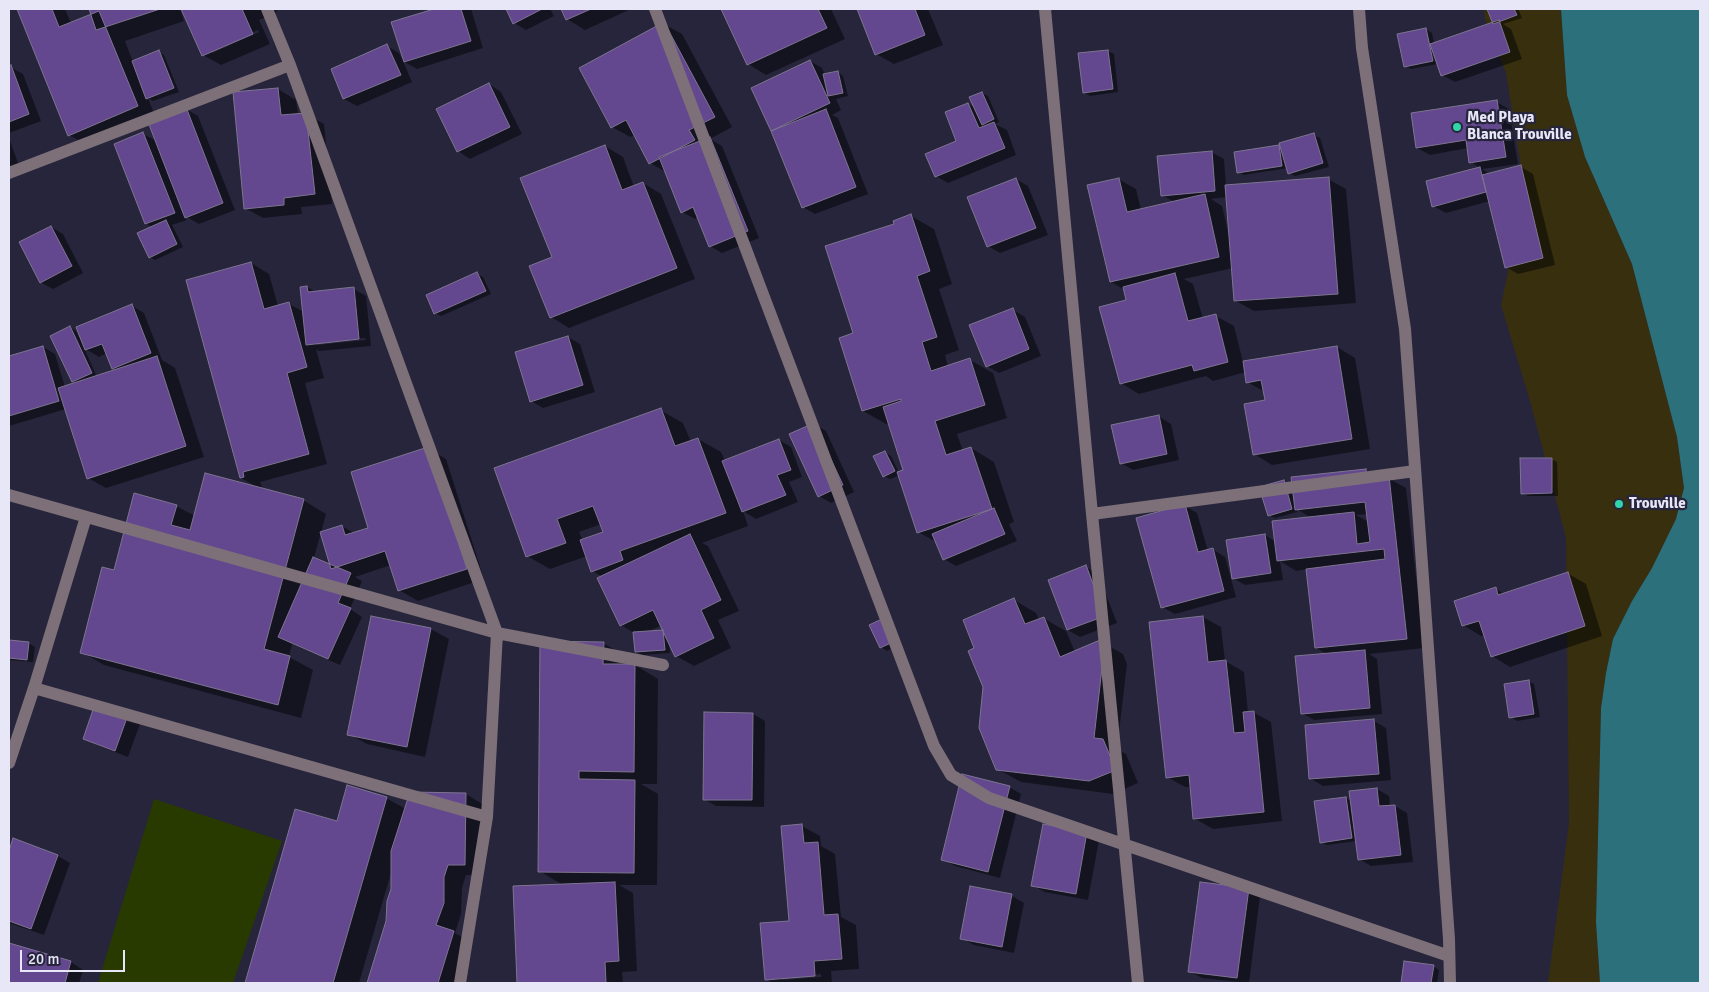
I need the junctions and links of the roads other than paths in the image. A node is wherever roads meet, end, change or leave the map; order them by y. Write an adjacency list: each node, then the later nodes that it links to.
1 (267, 9): 5 (street)
2 (655, 9): 16 (street)
3 (1045, 9): 9 (street)
4 (1359, 9): 7 (street)
5 (290, 66): 6 (street); 11 (street)
6 (9, 173)
7 (1415, 471): 9 (street); 17 (street)
8 (9, 495): 10 (street)
9 (1092, 514): 16 (street)
10 (86, 517): 11 (street); 13 (street)
11 (497, 633): 12 (street); 15 (street)
12 (663, 665)
13 (34, 688): 14 (street); 15 (street)
14 (9, 763)
15 (487, 817): 18 (street)
16 (1124, 844): 17 (street); 19 (street)
17 (1449, 956): 20 (street)
18 (460, 983)
19 (1138, 983)
20 (1450, 983)

